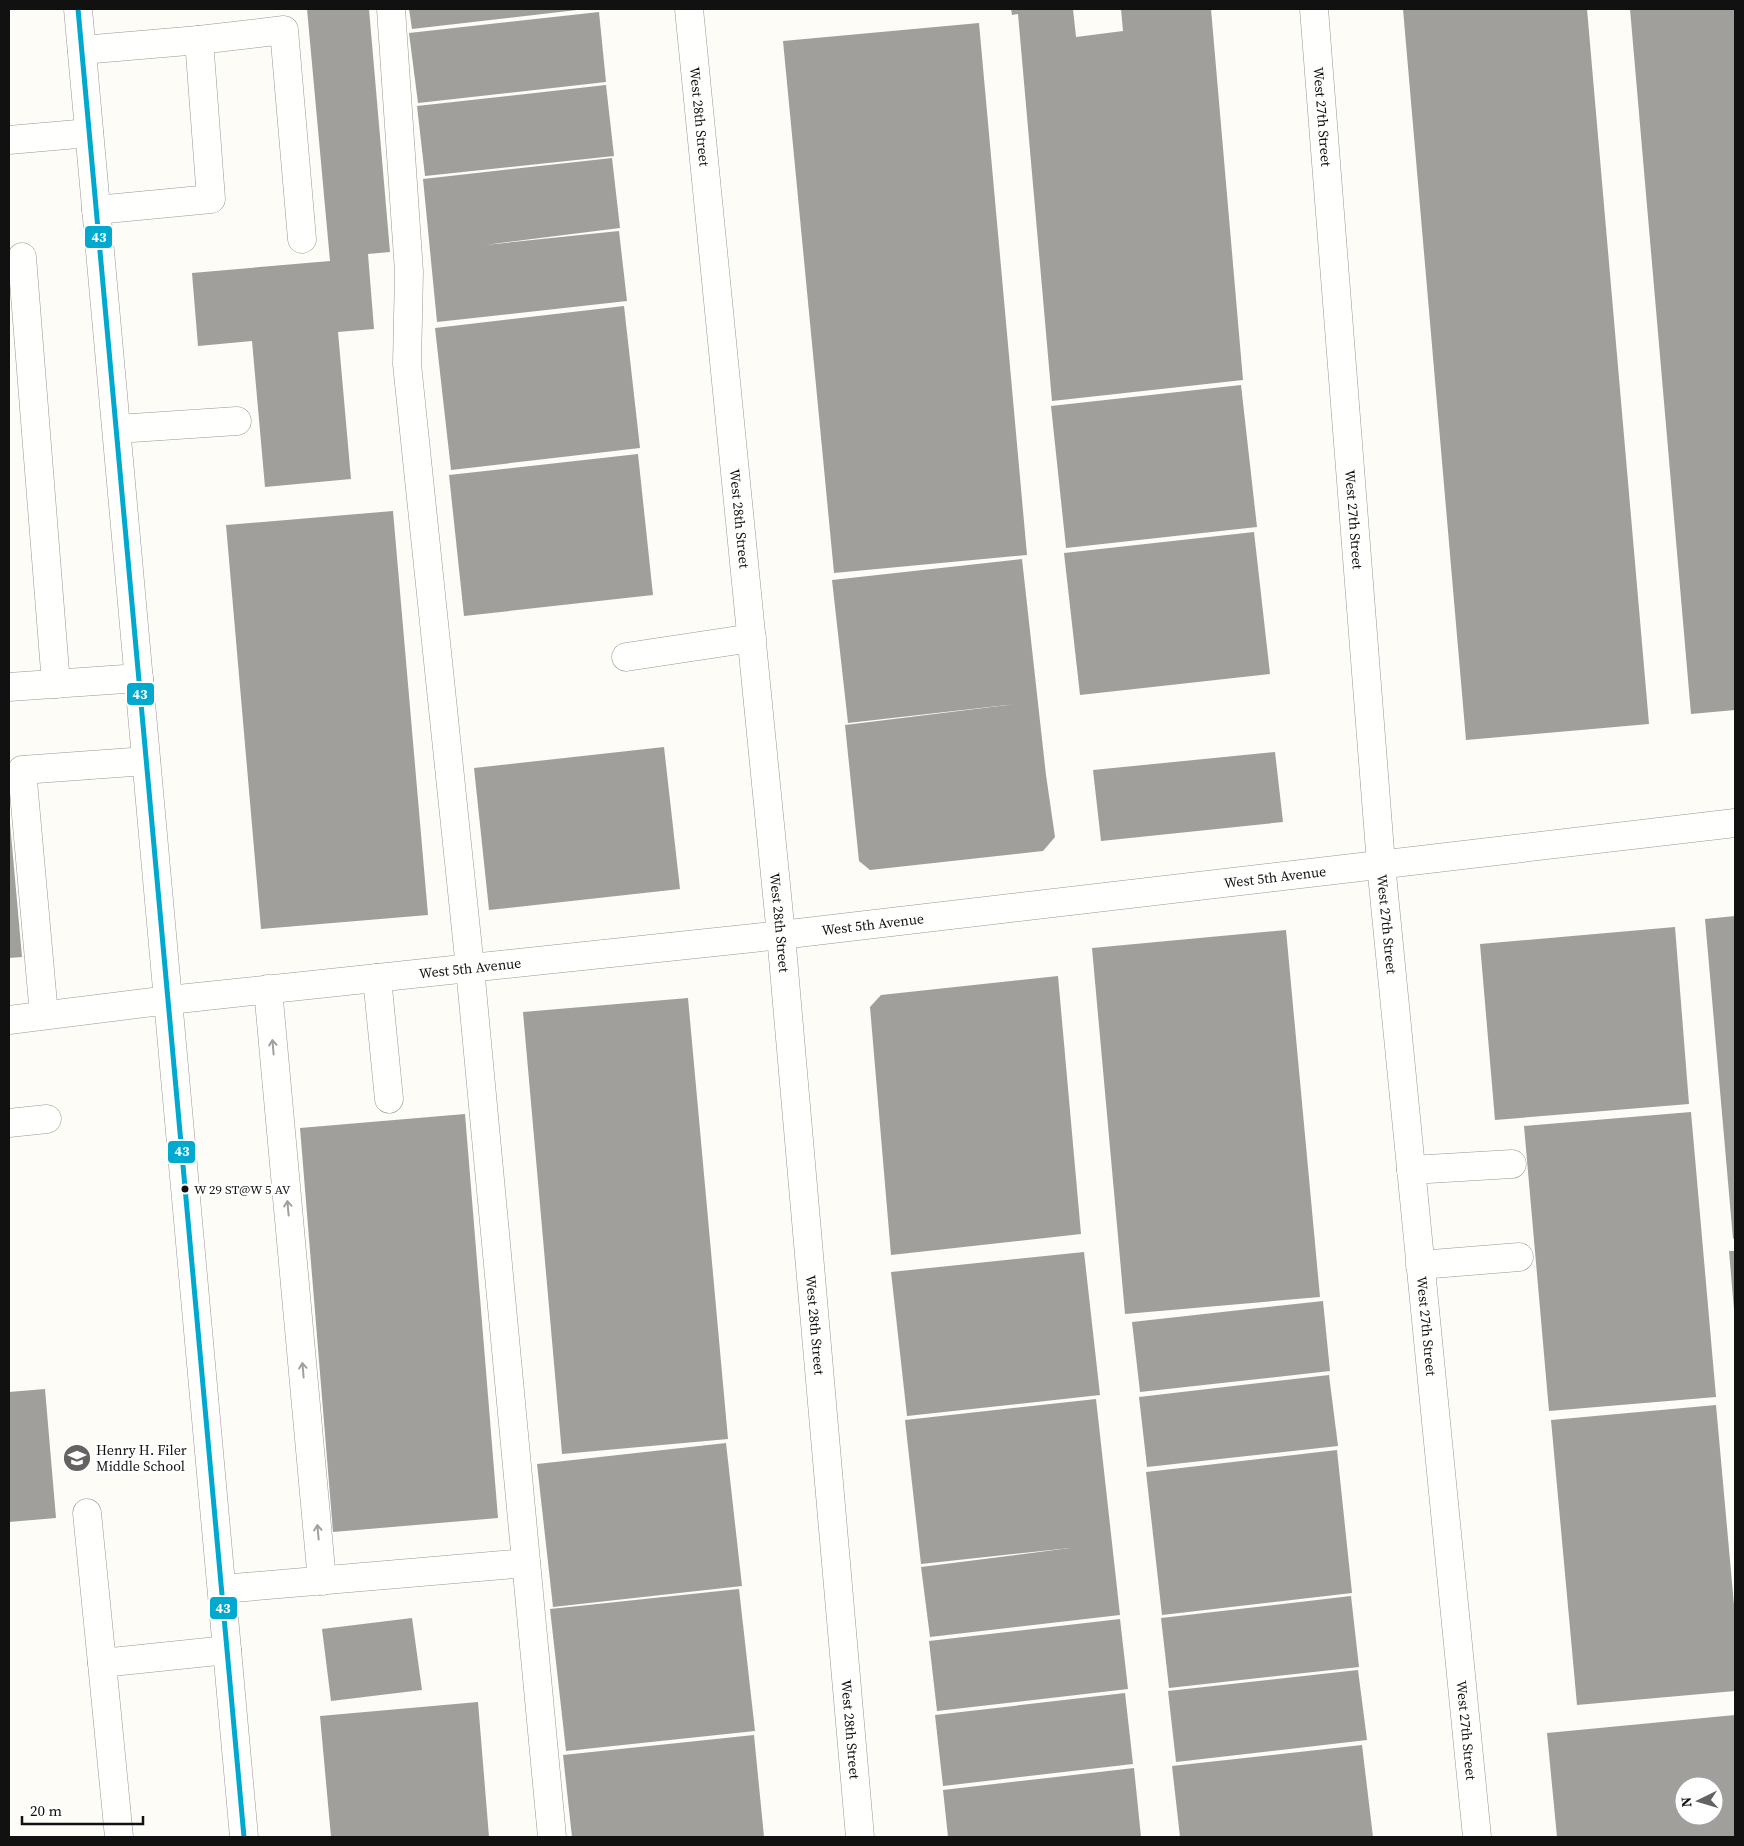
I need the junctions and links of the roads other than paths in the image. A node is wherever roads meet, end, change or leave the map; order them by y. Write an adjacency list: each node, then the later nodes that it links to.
1 (78, 9): 6 (street)
2 (391, 9): 23 (street)
3 (689, 9): 14 (street, West 28th Street)
4 (1314, 9): 21 (street, West 27th Street)
5 (199, 40): 6 (street); 9 (street); 10 (street)
6 (82, 50): 7 (street)
7 (89, 133): 8 (street); 9 (street)
8 (9, 140)
9 (96, 210): 13 (street)
10 (302, 239)
11 (22, 257): 17 (street)
12 (237, 420): 13 (street)
13 (117, 429): 16 (street)
14 (752, 638): 15 (street); 22 (street, West 28th Street)
15 (626, 657)
16 (139, 678): 17 (street); 19 (street)
17 (56, 684): 18 (street)
18 (9, 687)
19 (146, 761): 26 (street); 27 (street)
20 (1735, 823): 21 (street, West 5th Avenue)
21 (1381, 864): 22 (street, West 5th Avenue); 33 (street, West 27th Street)
22 (782, 934): 23 (street, West 5th Avenue); 45 (street, West 28th Street)
23 (470, 968): 24 (street, West 5th Avenue); 37 (street)
24 (377, 978): 25 (street, West 5th Avenue); 29 (street)
25 (268, 989): 26 (street, West 5th Avenue); 38 (street, one-way to 25)
26 (168, 1000): 27 (street, West 5th Avenue); 39 (street)
27 (44, 1015): 28 (street, West 5th Avenue)
28 (9, 1020)
29 (389, 1100)
30 (47, 1119): 31 (street)
31 (9, 1123)
32 (1512, 1164): 33 (street)
33 (1411, 1170): 35 (street, West 27th Street)
34 (1519, 1257): 35 (street)
35 (1420, 1265): 46 (street, West 27th Street)
36 (86, 1513): 41 (street)
37 (526, 1563): 38 (street); 44 (street)
38 (322, 1581): 39 (street)
39 (222, 1590): 40 (street)
40 (227, 1650): 41 (street); 43 (street)
41 (102, 1663): 42 (street)
42 (119, 1837)
43 (244, 1837)
44 (552, 1837)
45 (860, 1837)
46 (1477, 1837)

